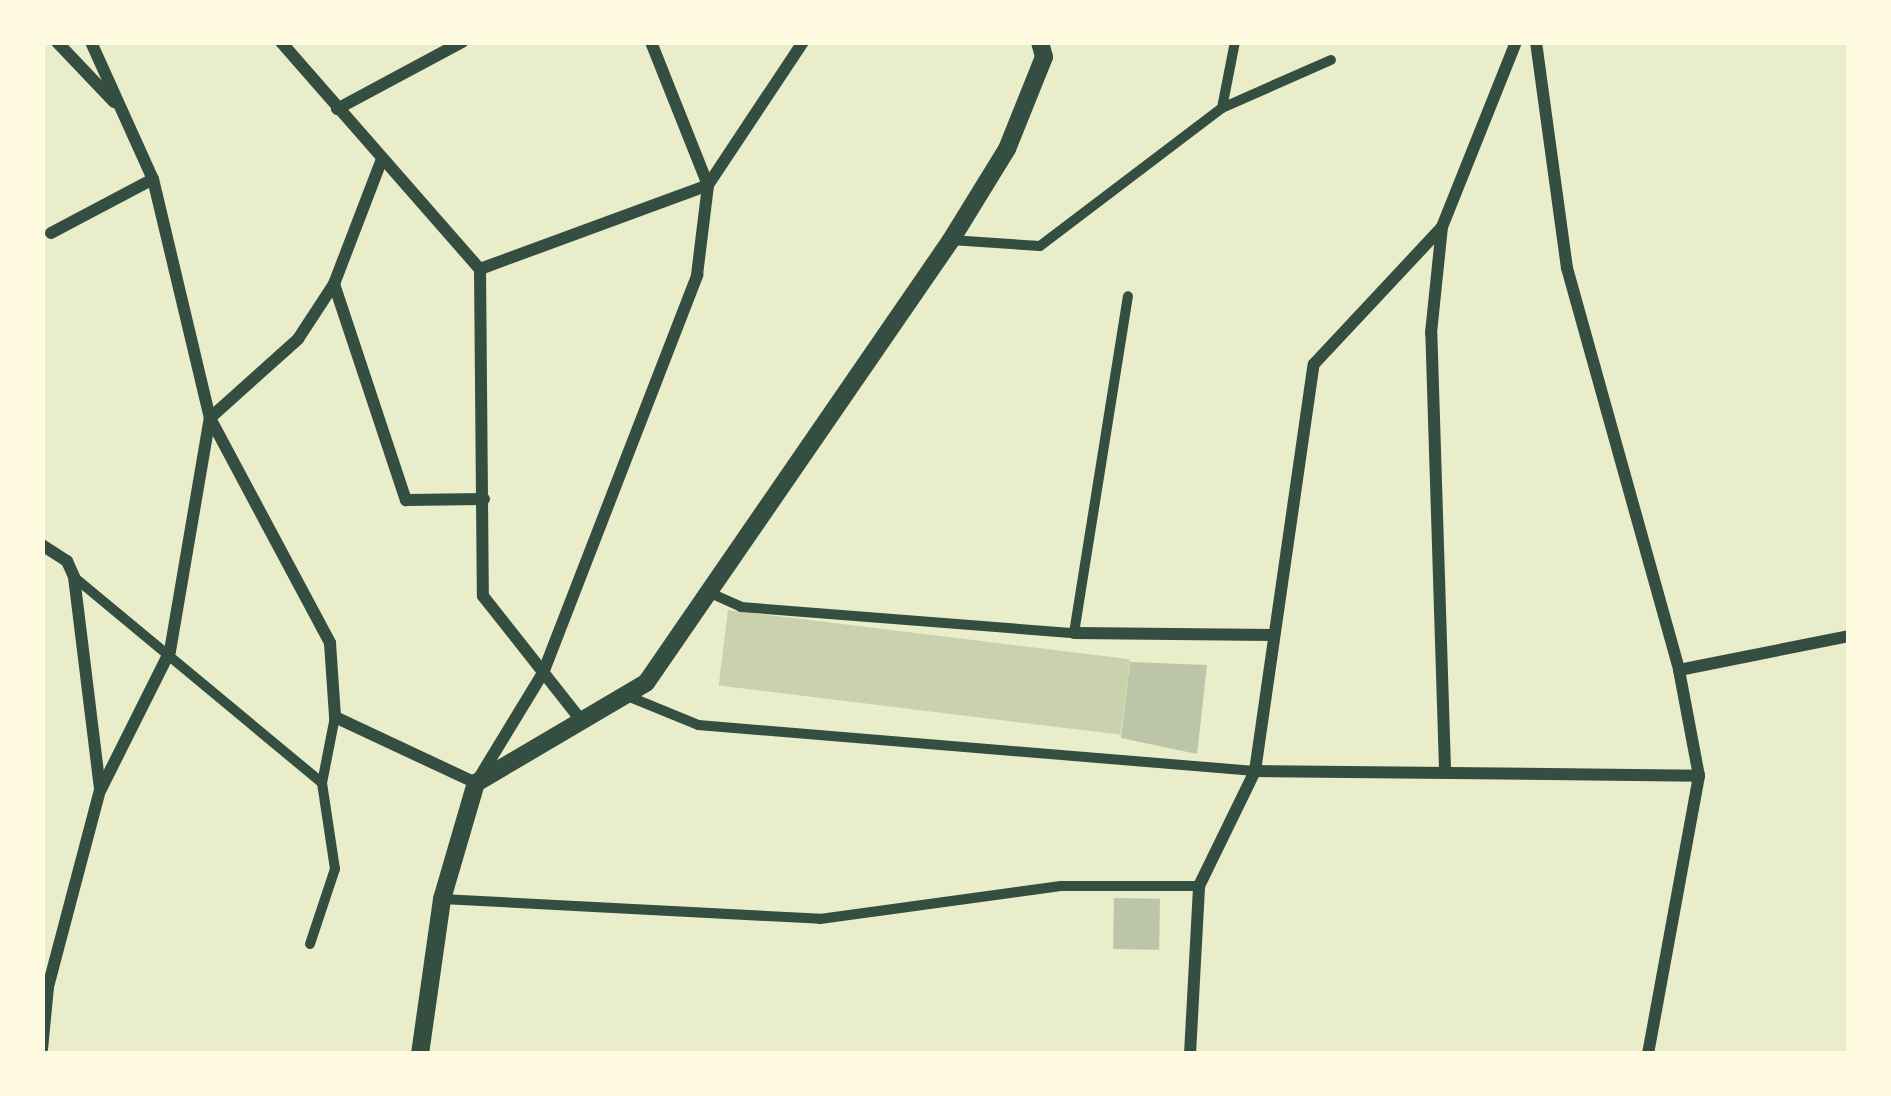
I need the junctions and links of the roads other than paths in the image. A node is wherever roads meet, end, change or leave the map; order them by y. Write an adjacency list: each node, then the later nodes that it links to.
1 (57, 42): 14 (street)
2 (91, 42): 14 (street)
3 (281, 42): 13 (street)
4 (462, 42): 13 (street)
5 (651, 42): 17 (street)
6 (803, 42): 17 (street)
7 (1040, 42): 20 (street)
8 (1234, 42): 12 (street)
9 (1516, 42): 18 (street)
10 (1536, 42): 33 (street)
11 (1330, 60): 12 (street)
12 (1222, 108): 20 (street)
13 (337, 109): 15 (street)
14 (123, 111): 16 (street)
15 (382, 159): 21 (street); 22 (street)
16 (153, 178): 19 (street); 24 (street)
17 (708, 185): 21 (street); 34 (street)
18 (1442, 227): 30 (street); 38 (street)
19 (51, 233)
20 (951, 240): 28 (street)
21 (480, 269): 25 (street)
22 (334, 284): 24 (street); 25 (street)
23 (1128, 296): 29 (street)
24 (210, 418): 32 (street); 36 (street)
25 (484, 499): 34 (street)
26 (42, 545): 27 (street)
27 (74, 577): 32 (street); 43 (street)
28 (708, 592): 29 (street); 35 (street)
29 (1074, 633): 30 (street)
30 (1274, 635): 39 (street)
31 (1849, 636): 33 (street)
32 (170, 651): 41 (street); 43 (street)
33 (1679, 670): 40 (street)
34 (543, 674): 37 (street); 42 (street)
35 (625, 695): 37 (street); 39 (street)
36 (335, 717): 41 (street); 42 (street)
37 (581, 720): 42 (street)
38 (1445, 769): 39 (street); 40 (street)
39 (1255, 771): 44 (street)
40 (1699, 776): 51 (street)
41 (322, 783): 46 (street)
42 (476, 783): 45 (street)
43 (100, 790): 47 (street)
44 (1199, 886): 45 (street); 50 (street)
45 (442, 899): 49 (street)
46 (310, 944)
47 (45, 987): 48 (street)
48 (42, 1049)
49 (420, 1054)
50 (1190, 1054)
51 (1648, 1054)

